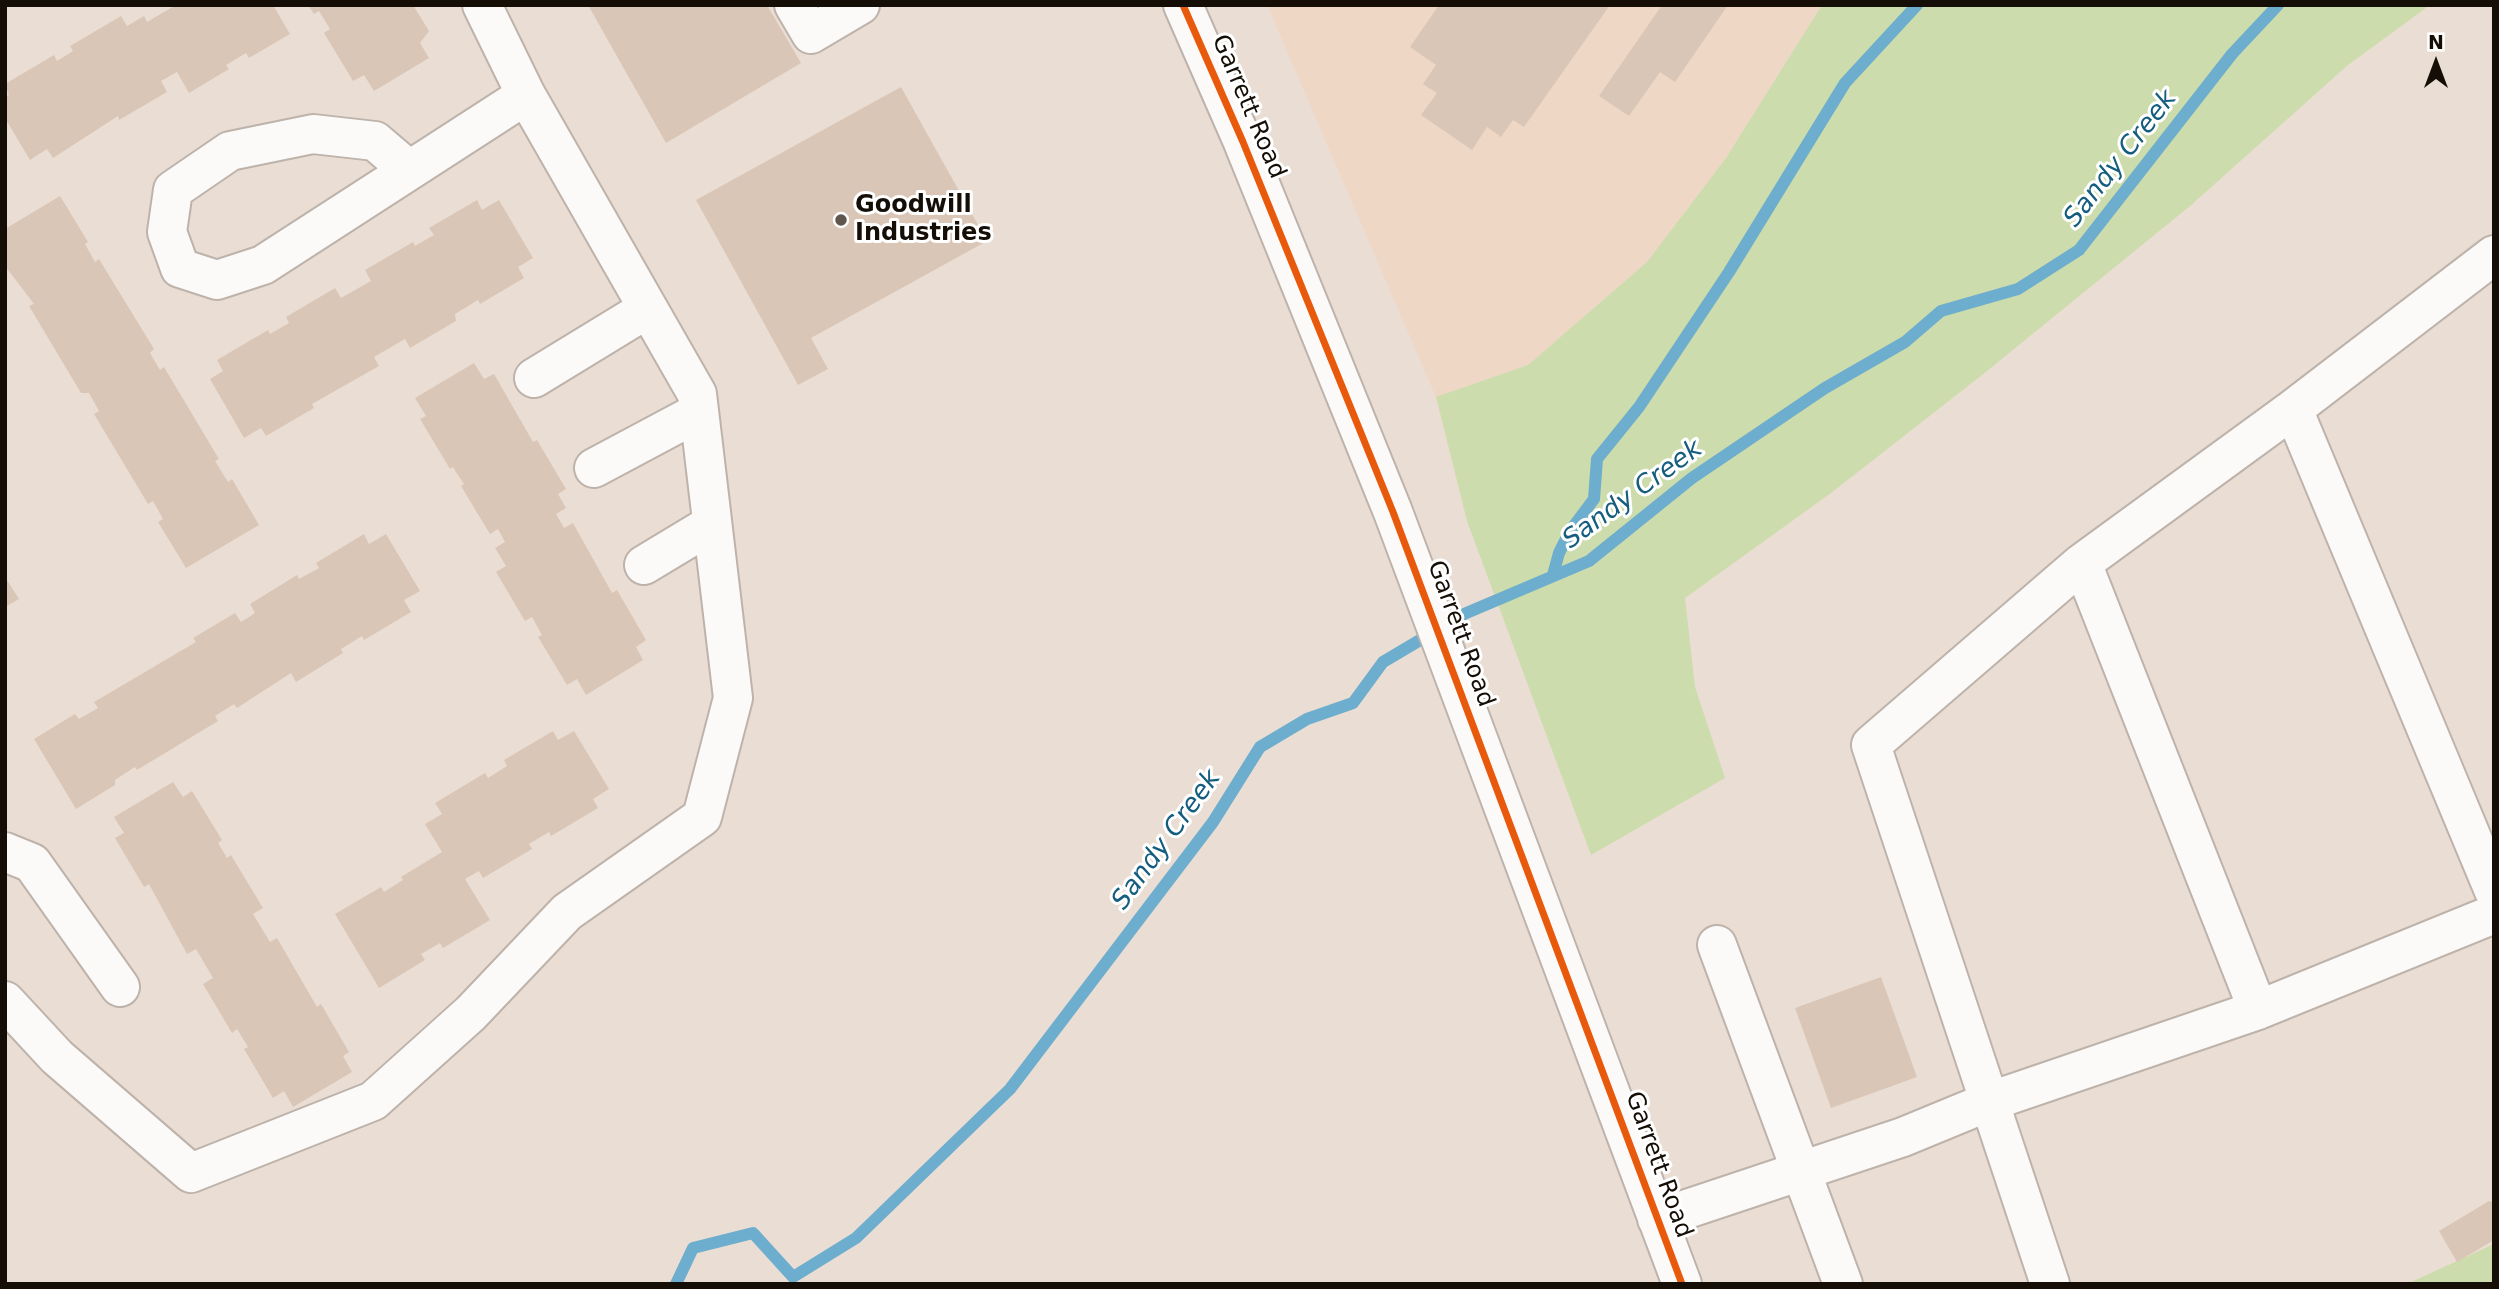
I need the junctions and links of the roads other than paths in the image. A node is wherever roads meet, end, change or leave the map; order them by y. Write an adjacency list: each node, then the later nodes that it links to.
1 (482, 5): 5 (street)
2 (794, 5): 3 (street)
3 (860, 5)
4 (1183, 5): 25 (street, Garrett Road)
5 (526, 95): 6 (street); 8 (street)
6 (409, 170): 6 (street)
7 (2494, 256): 10 (street)
8 (647, 309): 9 (street); 11 (street)
9 (534, 378)
10 (2293, 409): 14 (street); 17 (street)
11 (699, 412): 12 (street); 13 (street)
12 (594, 468)
13 (712, 524): 15 (street); 21 (street)
14 (2082, 563): 22 (street); 23 (street)
15 (644, 565)
16 (5, 852): 20 (street)
17 (2494, 891)
18 (2494, 914): 22 (street)
19 (1717, 945): 24 (street)
20 (120, 987)
21 (5, 1001)
22 (2258, 1010): 23 (street)
23 (1988, 1102): 24 (street); 28 (street)
24 (1802, 1170): 25 (street); 27 (street)
25 (1657, 1219): 26 (street, Garrett Road)
26 (1682, 1284)
27 (1843, 1284)
28 (2050, 1284)

